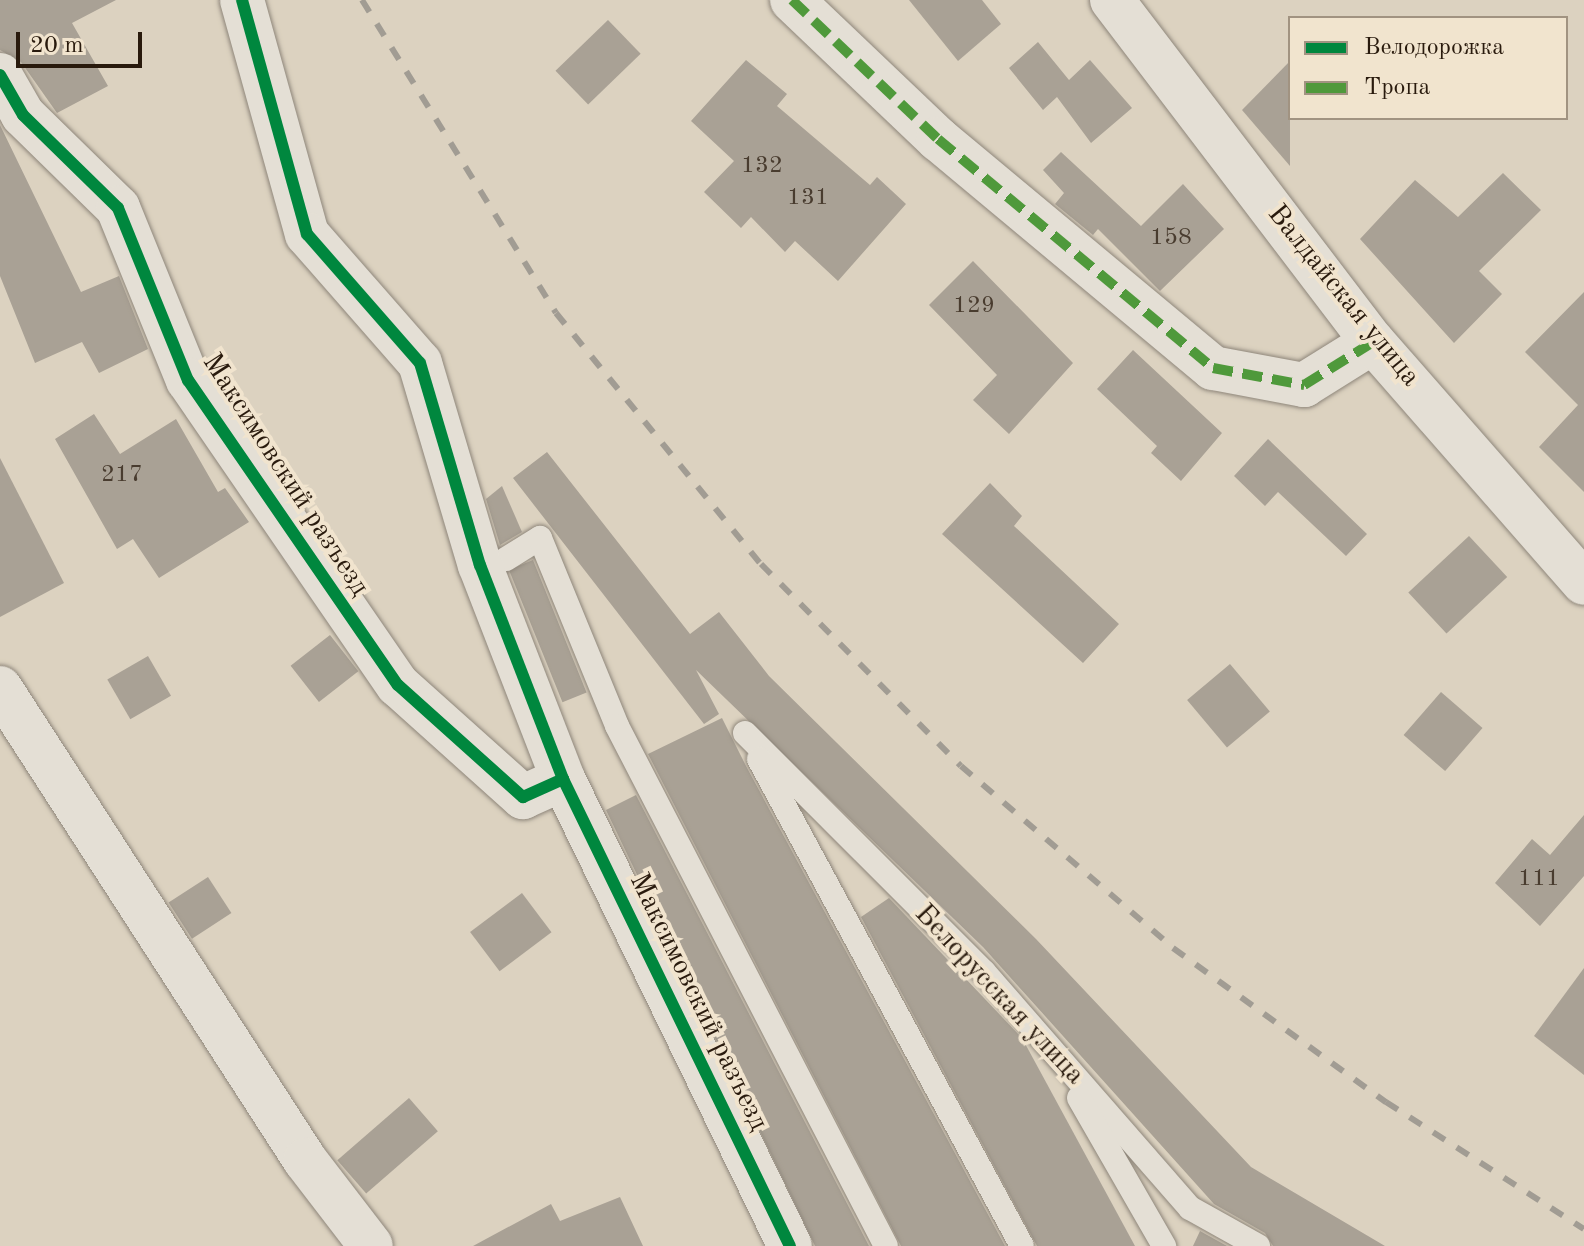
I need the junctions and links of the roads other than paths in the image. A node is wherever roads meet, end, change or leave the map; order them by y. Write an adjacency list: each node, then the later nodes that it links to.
1 (242, 0): 9 (street, Максимовский разъезд)
2 (792, 0): 5 (street)
3 (1112, 0): 5 (street, Валдайская улица)
4 (0, 75): 9 (street, Максимовский разъезд)
5 (1373, 342): 7 (street, Валдайская улица)
6 (506, 559): 13 (lane)
7 (1584, 583)
8 (0, 688): 11 (street)
9 (563, 779): 12 (street, Максимовский разъезд)
10 (1052, 1051): 14 (lane, Белорусская улица); 15 (lane); 16 (lane, Белорусская улица)
11 (371, 1246)
12 (790, 1246)
13 (886, 1246)
14 (1022, 1246)
15 (1164, 1246)
16 (1258, 1246)

